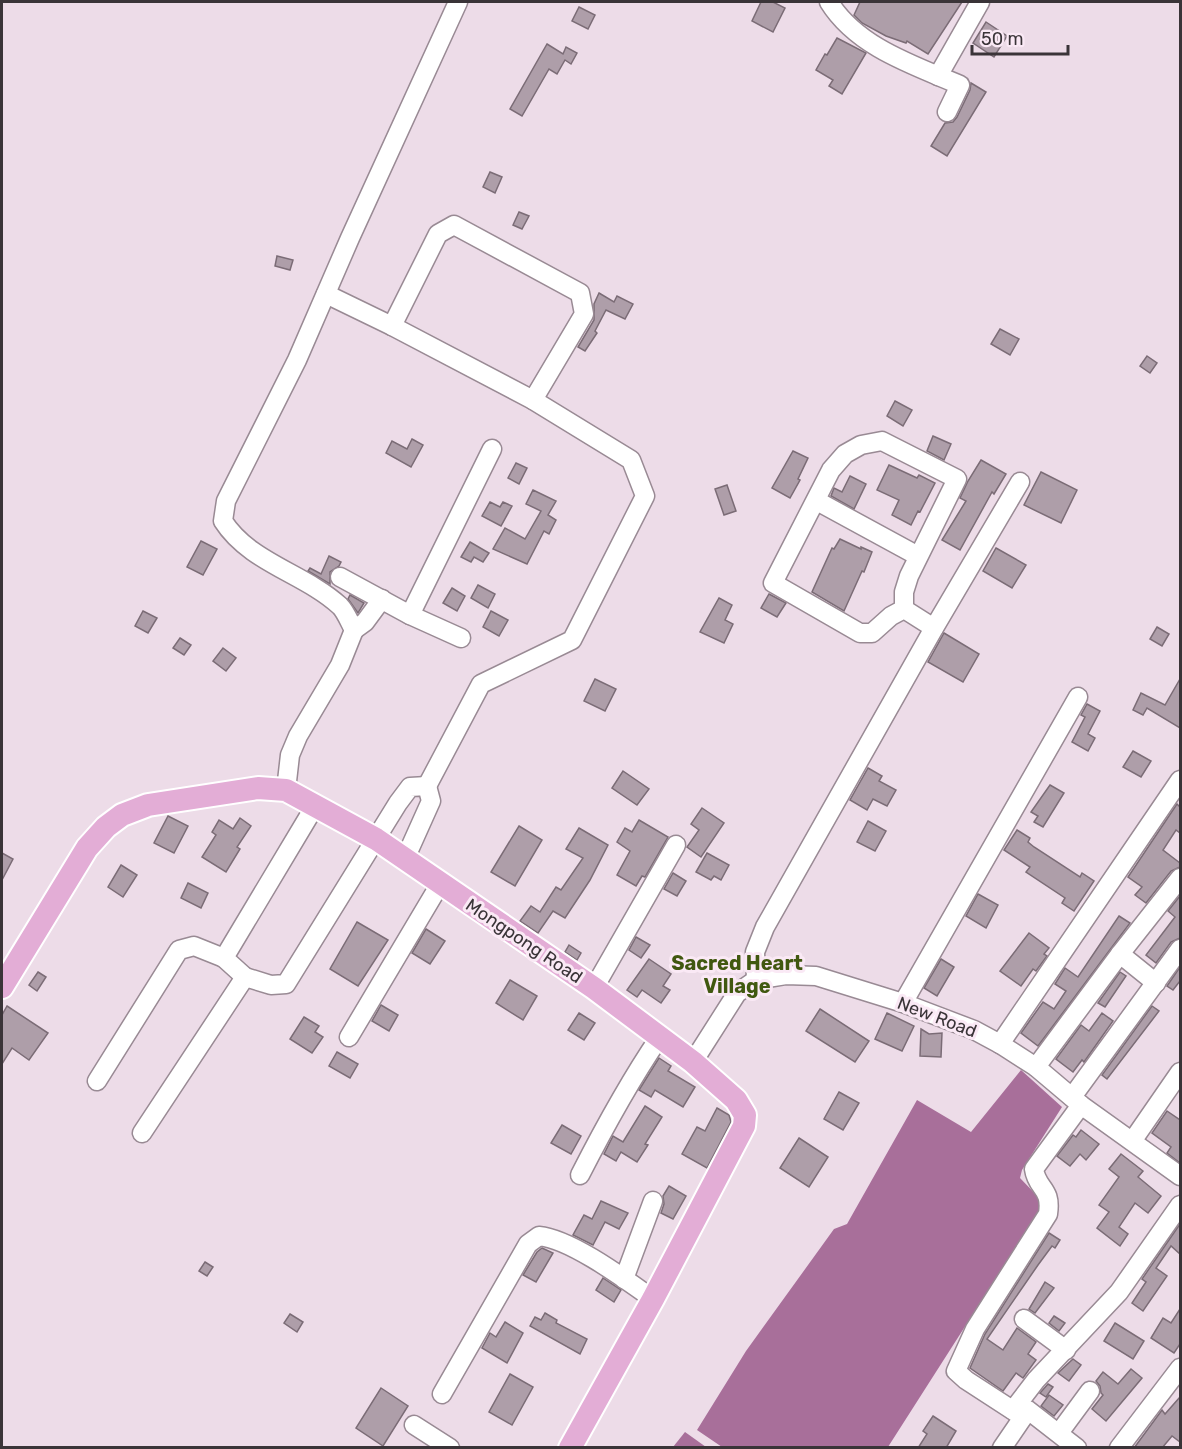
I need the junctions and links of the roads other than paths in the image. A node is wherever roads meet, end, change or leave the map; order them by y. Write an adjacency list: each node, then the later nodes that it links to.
1 (458, 2): 6 (street)
2 (829, 2): 4 (street)
3 (980, 2): 4 (street)
4 (938, 76): 5 (street)
5 (947, 112)
6 (326, 294): 7 (street); 18 (street)
7 (392, 326): 8 (street); 8 (street)
8 (533, 400): 22 (street)
9 (492, 449): 16 (street)
10 (1020, 482): 17 (street)
11 (817, 501): 12 (street); 12 (street); 15 (street)
12 (918, 556): 15 (street)
13 (340, 577): 14 (street)
14 (382, 599): 16 (street); 18 (street)
15 (904, 609): 17 (street)
16 (410, 615): 19 (street)
17 (934, 628): 34 (street)
18 (354, 630): 23 (street)
19 (461, 638)
20 (1078, 697): 38 (street)
21 (1180, 780): 41 (street)
22 (427, 786): 25 (street); 27 (street)
23 (286, 790): 24 (main road, Mongpong Road); 36 (main road, Mongpong Road)
24 (315, 806): 25 (main road, Mongpong Road); 32 (street)
25 (376, 839): 27 (main road, Mongpong Road); 33 (street)
26 (676, 845): 37 (street)
27 (405, 859): 29 (main road, Mongpong Road)
28 (1180, 878): 31 (street)
29 (440, 884): 37 (main road, Mongpong Road); 39 (street)
30 (1180, 949): 35 (street)
31 (1120, 954): 35 (street); 43 (street)
32 (224, 958): 33 (street); 45 (street)
33 (245, 977): 47 (street)
34 (756, 980): 38 (street, New Road); 42 (street)
35 (1156, 983): 46 (street)
36 (2, 987)
37 (594, 988): 40 (main road, Mongpong Road)
38 (903, 1003): 41 (street, New Road)
39 (349, 1037)
40 (659, 1038): 42 (main road, Mongpong Road); 49 (street)
41 (1000, 1044): 43 (street, New Road)
42 (693, 1062): 54 (main road, Mongpong Road)
43 (1036, 1066): 46 (street, New Road)
44 (1180, 1072): 48 (street)
45 (97, 1081)
46 (1076, 1101): 48 (street, New Road); 60 (street)
47 (142, 1133)
48 (1132, 1140): 50 (street, New Road)
49 (580, 1175)
50 (1180, 1176)
51 (653, 1201): 53 (street)
52 (1180, 1205): 56 (street)
53 (624, 1279): 54 (street); 59 (street)
54 (653, 1299): 64 (main road, Mongpong Road)
55 (1024, 1319): 56 (street)
56 (1066, 1350): 60 (street)
57 (1180, 1368): 67 (street)
58 (1090, 1391): 62 (street)
59 (442, 1394)
60 (1018, 1414): 62 (street); 65 (street)
61 (414, 1425): 63 (street)
62 (1059, 1432): 66 (street)
63 (450, 1448)
64 (570, 1448)
65 (1002, 1448)
66 (1077, 1448)
67 (1119, 1448)

